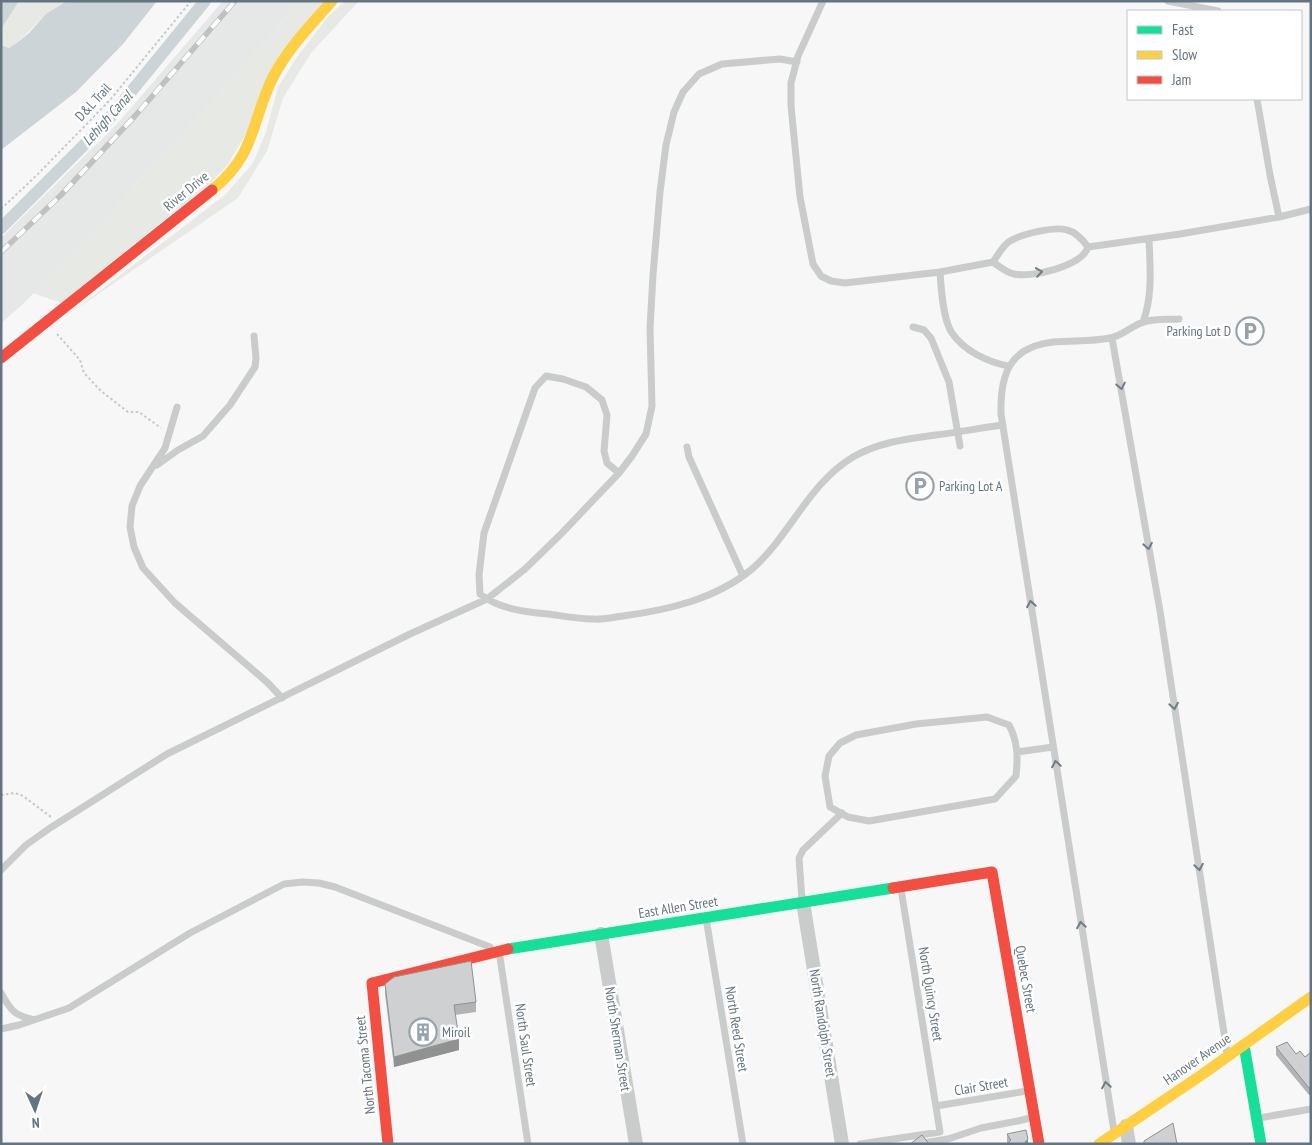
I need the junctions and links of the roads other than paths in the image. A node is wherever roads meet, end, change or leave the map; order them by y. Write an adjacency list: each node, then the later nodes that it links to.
1 (332, 1): 18 (street, River Drive)
2 (823, 1): 5 (lane)
3 (1168, 1): 4 (lane)
4 (1213, 10)
5 (797, 62): 12 (lane); 26 (lane)
6 (1257, 100): 8 (lane)
7 (1311, 210): 8 (lane)
8 (1279, 217): 9 (lane)
9 (1149, 240): 10 (lane); 14 (lane)
10 (1088, 247): 11 (lane, one-way to 10); 11 (lane)
11 (993, 262): 12 (lane)
12 (940, 272): 19 (lane)
13 (1180, 319): 14 (lane)
14 (1143, 322): 17 (lane)
15 (913, 327): 22 (lane)
16 (254, 336): 25 (lane)
17 (1112, 338): 19 (lane); 46 (lane, one-way to 46)
18 (1, 358)
19 (1008, 366): 21 (lane)
20 (177, 407): 25 (lane)
21 (1004, 425): 22 (lane); 30 (lane, one-way to 21)
22 (958, 432): 23 (lane); 27 (lane)
23 (960, 446)
24 (687, 447): 27 (lane)
25 (154, 468): 29 (lane)
26 (618, 473): 28 (lane); 28 (lane)
27 (743, 576): 28 (lane)
28 (487, 599): 29 (lane)
29 (282, 698): 33 (lane)
30 (1053, 747): 31 (lane); 53 (lane, one-way to 30)
31 (1018, 752): 32 (lane); 32 (lane)
32 (842, 813): 36 (lane)
33 (1, 870)
34 (992, 872): 35 (street, East Allen Street); 47 (street, Quebec Street)
35 (900, 887): 36 (street, East Allen Street); 48 (lane, North Quincy Street)
36 (803, 902): 37 (street, East Allen Street); 58 (street, North Randolph Street)
37 (706, 918): 38 (street, East Allen Street); 57 (lane, North Reed Street)
38 (601, 934): 39 (street, East Allen Street); 56 (street, North Sherman Street)
39 (499, 950): 40 (street, East Allen Street); 43 (lane); 55 (lane, North Saul Street)
40 (372, 983): 54 (street, North Tacoma Street)
41 (1, 994): 43 (lane)
42 (1311, 997): 45 (street, Hanover Avenue)
43 (35, 1020): 44 (lane)
44 (1, 1029)
45 (1244, 1045): 46 (street, Hanover Avenue); 51 (street)
46 (1228, 1057): 52 (street, Hanover Avenue)
47 (1030, 1090): 48 (lane, Clair Street); 50 (street, Quebec Street)
48 (936, 1106): 59 (lane, North Quincy Street)
49 (1311, 1109): 51 (lane)
50 (1034, 1116): 60 (lane); 61 (street, Quebec Street)
51 (1257, 1119): 64 (street)
52 (1126, 1126): 53 (street, Hanover Avenue); 63 (street)
53 (1114, 1134): 62 (street, Hanover Avenue)
54 (388, 1144)
55 (528, 1144)
56 (636, 1144)
57 (743, 1144)
58 (842, 1144)
59 (860, 1144)
60 (916, 1144)
61 (1039, 1144)
62 (1099, 1144)
63 (1130, 1144)
64 (1261, 1144)

